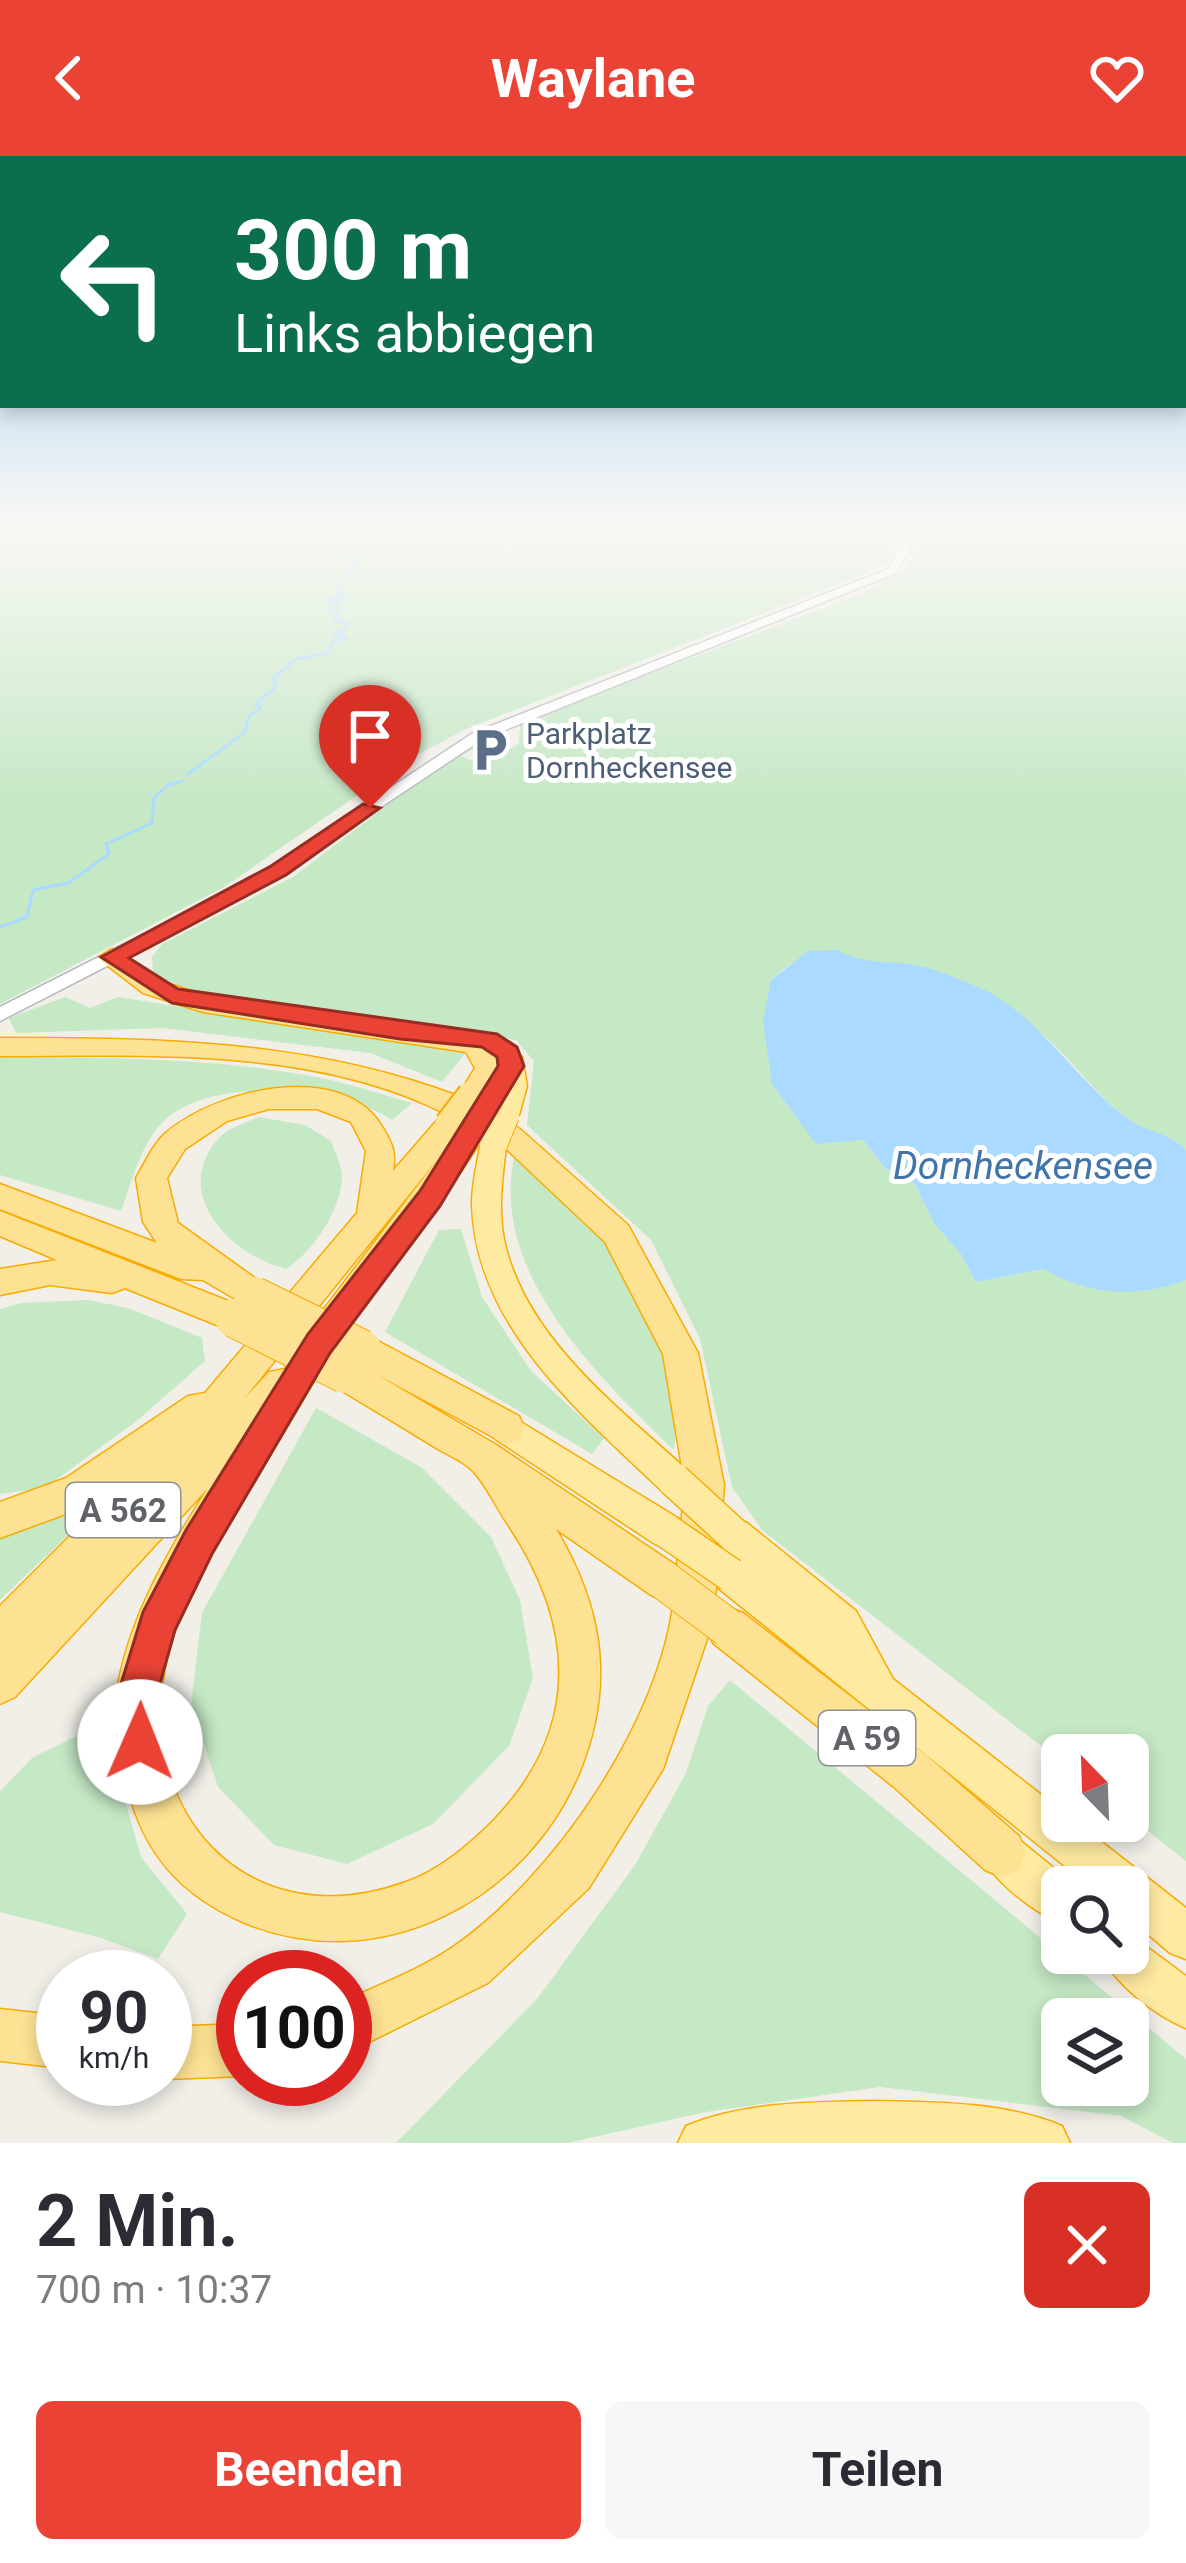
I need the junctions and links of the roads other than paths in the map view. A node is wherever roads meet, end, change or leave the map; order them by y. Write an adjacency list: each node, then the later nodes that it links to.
1 (764, 623): 2 (street)
2 (112, 957): 3 (street); 5 (highway, bridge)
3 (0, 1015)
4 (0, 1047): 26 (highway)
5 (470, 1136): 8 (highway, A 562); 12 (highway); 18 (highway, bridge)
6 (0, 1196): 11 (highway, A 59)
7 (0, 1223): 10 (highway, A 59)
8 (359, 1237): 11 (highway); 13 (highway, A 562)
9 (0, 1282): 10 (highway)
10 (194, 1298): 11 (highway, A 59)
11 (244, 1307): 12 (highway, A 59, bridge)
12 (342, 1356): 14 (highway, A 59); 14 (highway); 17 (highway)
13 (240, 1379): 15 (highway); 16 (highway, A 562)
14 (496, 1443): 18 (highway, A 59, bridge); 19 (highway, A 59, bridge)
15 (0, 1520)
16 (0, 1636)
17 (0, 1682)
18 (883, 1691): 20 (highway, A 59)
19 (1002, 1852): 21 (highway)
20 (1099, 1866)
21 (1041, 1884)
22 (1149, 1906): 23 (highway, A 59)
23 (1186, 1936)
24 (1148, 1974): 25 (highway)
25 (1186, 2005)
26 (372, 2016)
27 (0, 2035): 28 (highway)
28 (36, 2039)
29 (703, 2143): 30 (highway)
30 (1045, 2143)

